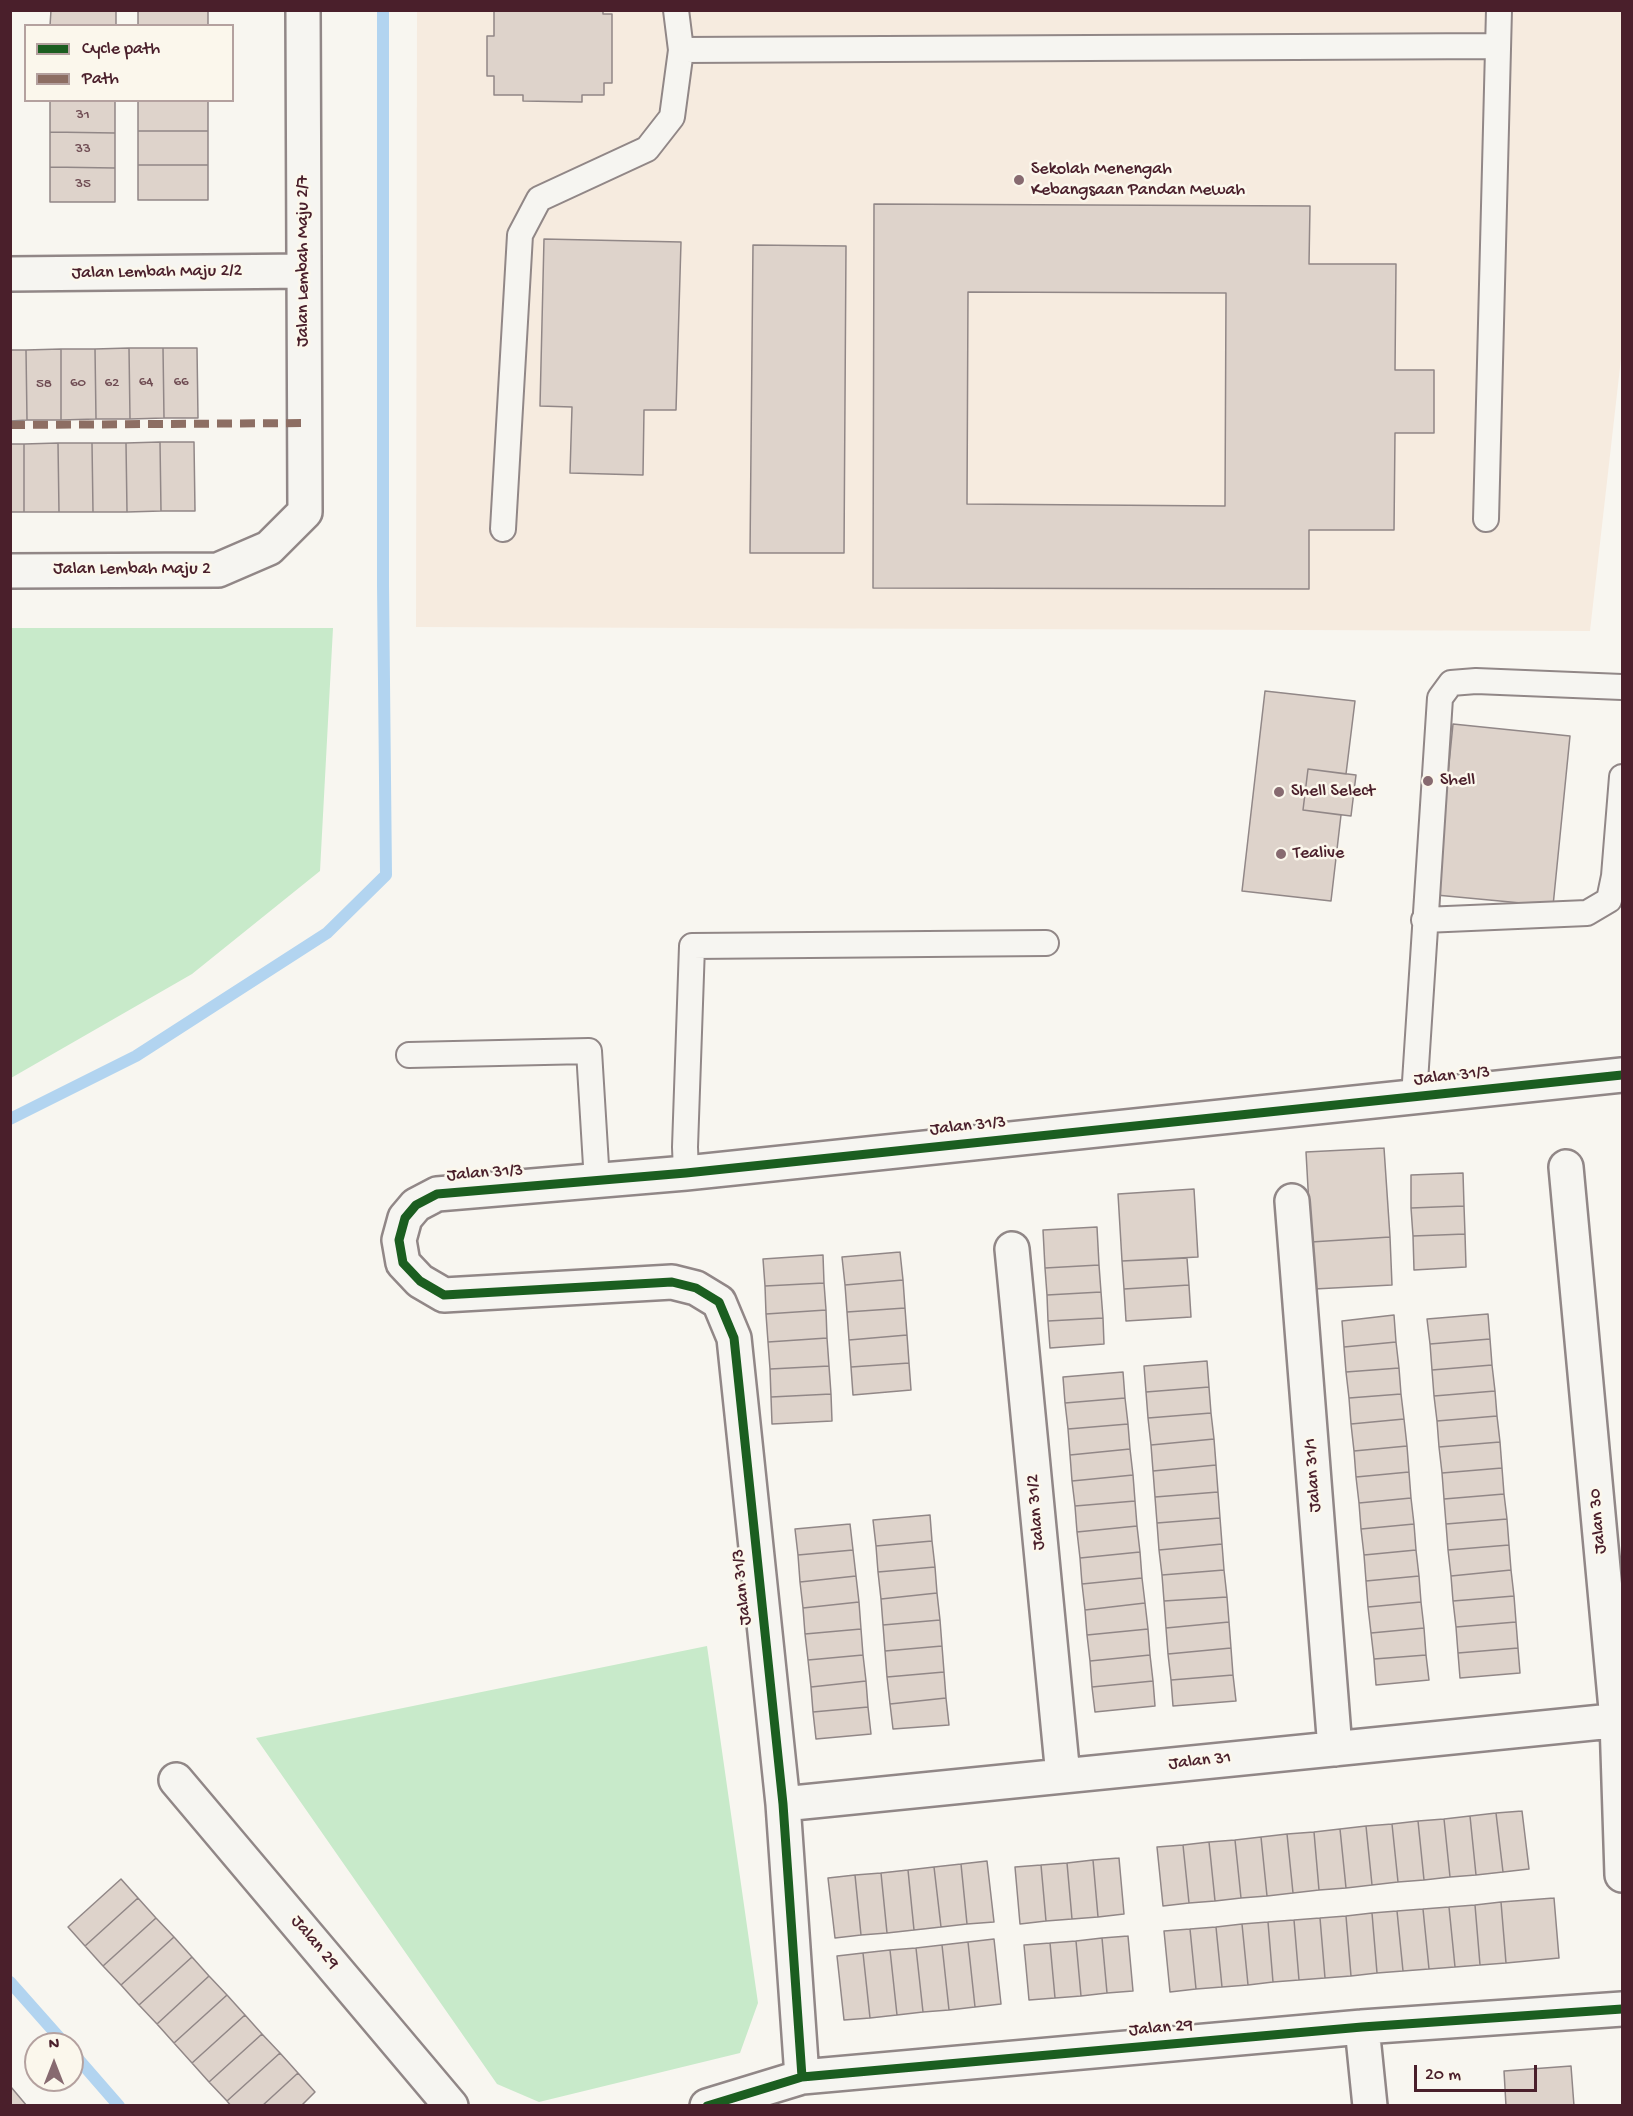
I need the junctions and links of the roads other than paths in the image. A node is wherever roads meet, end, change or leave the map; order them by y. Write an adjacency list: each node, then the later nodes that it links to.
1 (303, 10): 7 (street, Jalan Lembah Maju 2/7)
2 (676, 10): 5 (lane)
3 (1499, 10): 4 (lane)
4 (1498, 46): 5 (lane); 10 (lane)
5 (681, 50): 11 (lane)
6 (10, 254): 8 (street)
7 (304, 271): 8 (street, Jalan Lembah Maju 2/2); 9 (street, Jalan Lembah Maju 2/7)
8 (11, 274)
9 (305, 512): 12 (street, Jalan Lembah Maju 2)
10 (1486, 519)
11 (502, 529)
12 (10, 571)
13 (1623, 687): 15 (lane)
14 (1623, 777): 15 (lane)
15 (1425, 920): 19 (lane)
16 (1046, 943): 21 (lane)
17 (409, 1055): 22 (lane)
18 (1623, 1075): 19 (street, Jalan 31/3)
19 (1414, 1097): 21 (street, Jalan 31/3)
20 (1566, 1167): 25 (street, Jalan 30)
21 (686, 1173): 22 (street, Jalan 31/3)
22 (597, 1182): 29 (street, Jalan 31/3)
23 (1292, 1201): 26 (street, Jalan 31/1)
24 (1012, 1249): 27 (street, Jalan 31/2)
25 (1620, 1720): 26 (street, Jalan 31); 30 (street, Jalan 30)
26 (1335, 1749): 27 (street, Jalan 31)
27 (1063, 1776): 29 (street, Jalan 31)
28 (176, 1780): 34 (street, Jalan 29)
29 (783, 1804): 33 (street, Jalan 31/3)
30 (1623, 1875)
31 (1623, 2008): 32 (street, Jalan 29)
32 (1362, 2027): 33 (street, Jalan 29); 36 (street)
33 (802, 2077): 35 (street, Jalan 29)
34 (451, 2106)
35 (707, 2106)
36 (1370, 2106)

